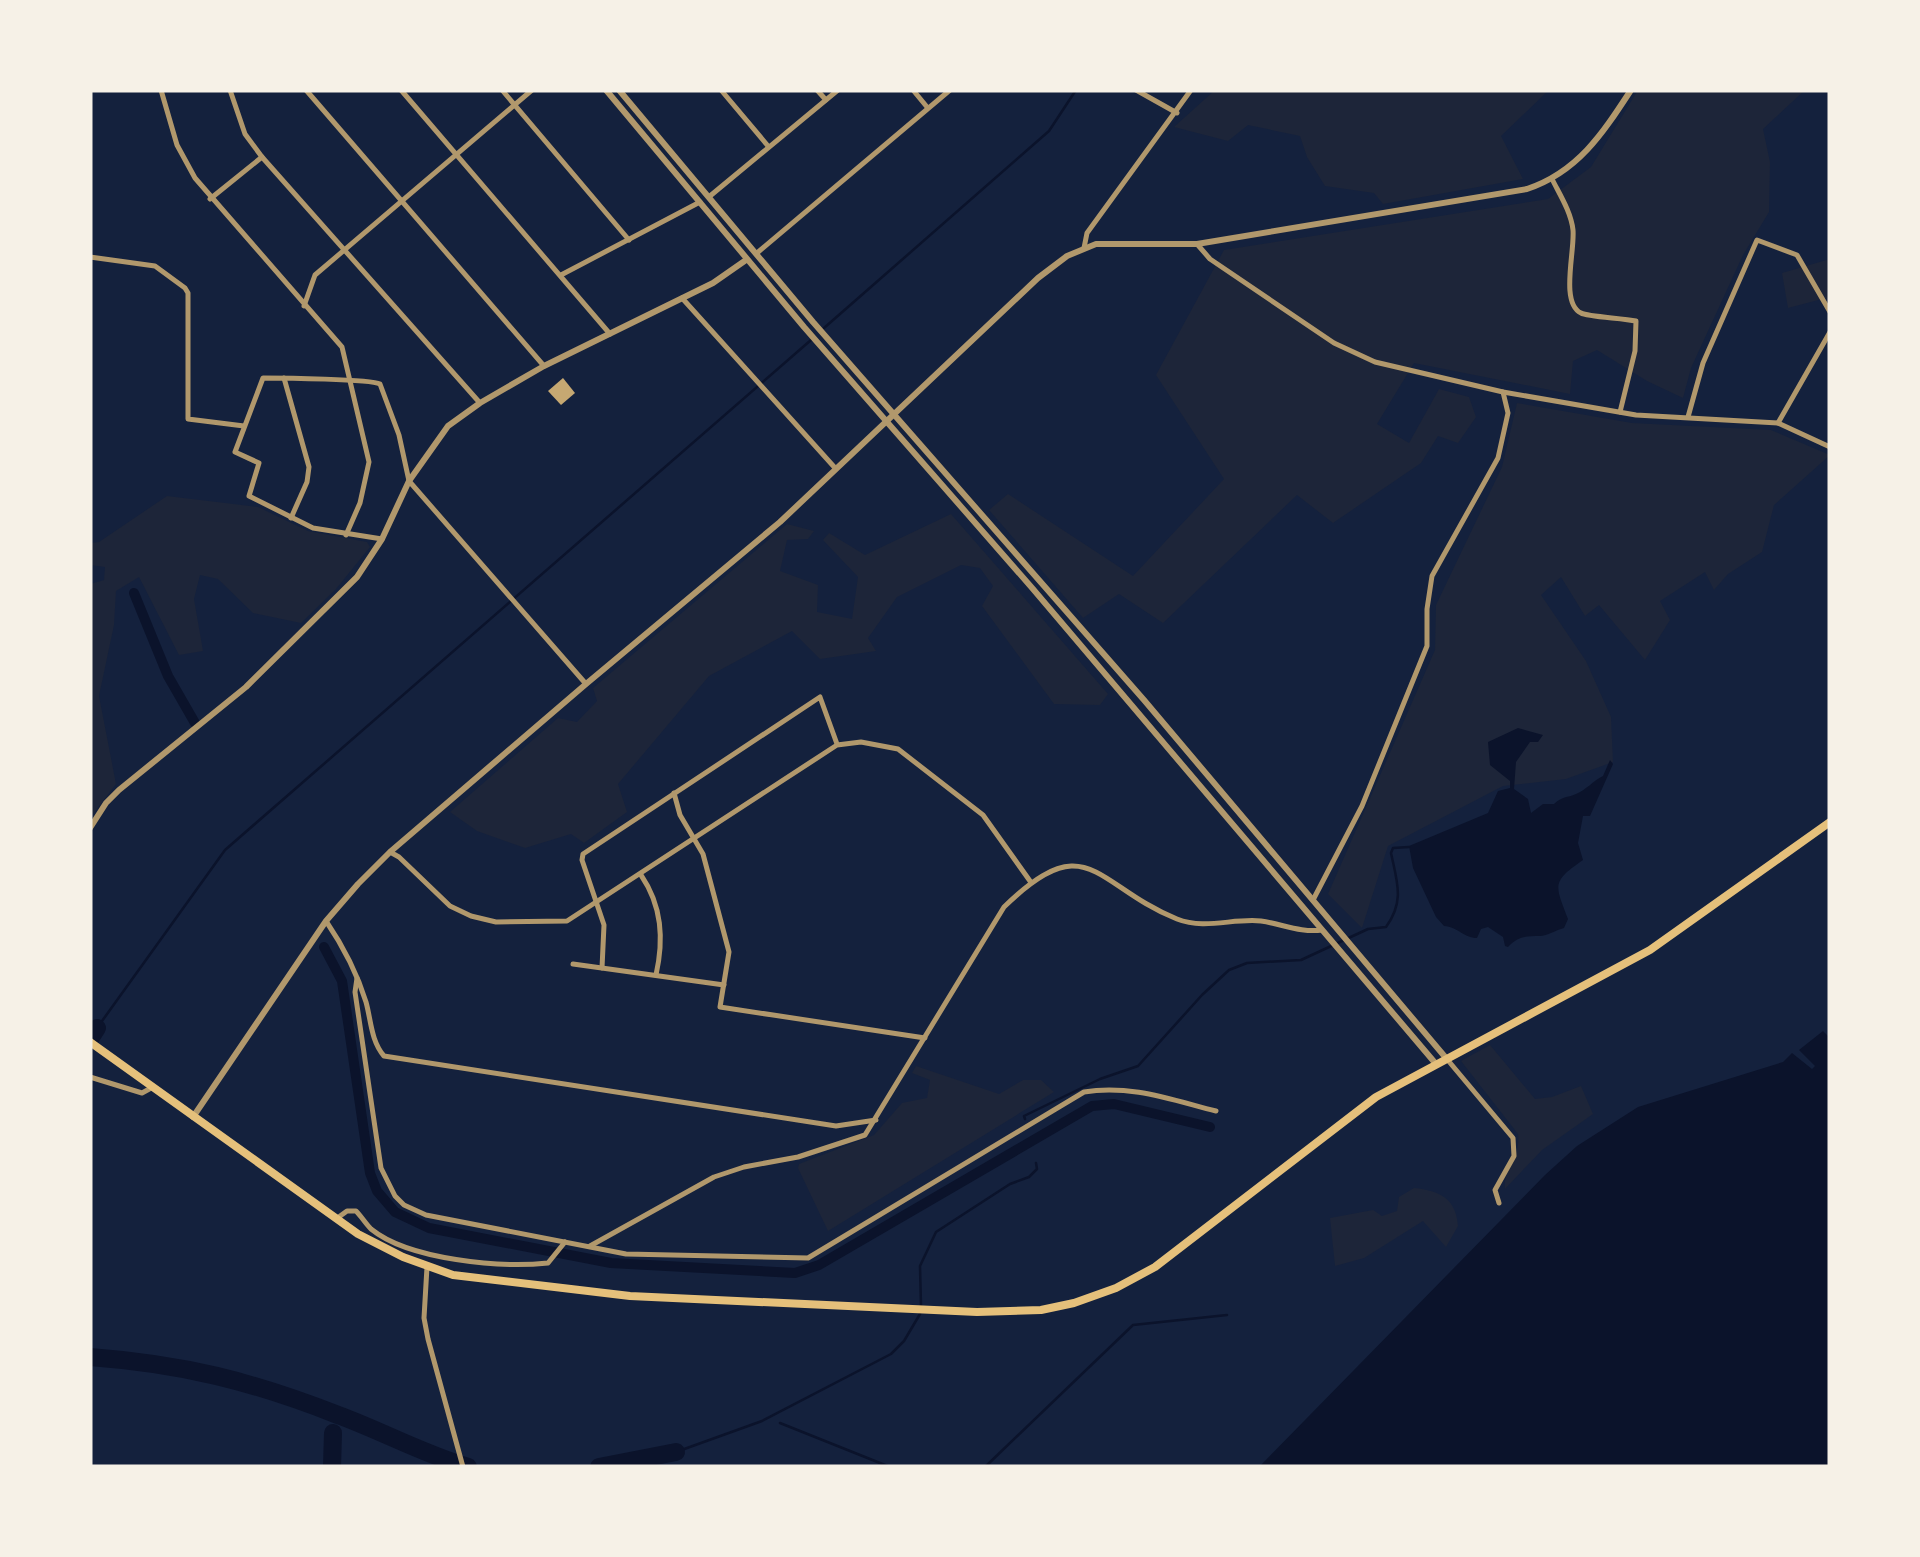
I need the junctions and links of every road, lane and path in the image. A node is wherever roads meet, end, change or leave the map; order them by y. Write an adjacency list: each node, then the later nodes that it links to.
1 (161, 90): 26 (street)
2 (230, 90): 23 (street)
3 (306, 90): 27 (street)
4 (401, 90): 22 (street)
5 (502, 90): 18 (street)
6 (532, 90): 18 (street)
7 (606, 90): 28 (street)
8 (620, 90): 25 (street)
9 (720, 90): 21 (street)
10 (817, 90): 17 (street)
11 (838, 90): 17 (street)
12 (913, 90): 19 (street)
13 (950, 90): 19 (street)
14 (1136, 90): 20 (street)
15 (1191, 90): 20 (street)
16 (1630, 90): 24 (street)
17 (826, 100): 21 (street)
18 (514, 105): 22 (street); 29 (street)
19 (928, 108): 33 (street)
20 (1178, 113): 31 (street)
21 (768, 146): 25 (street)
22 (456, 155): 27 (street); 36 (street)
23 (262, 157): 26 (street); 32 (street)
24 (1552, 179): 30 (street); 47 (street)
25 (710, 196): 33 (street)
26 (210, 199): 38 (street)
27 (402, 202): 32 (street); 42 (street)
28 (700, 202): 29 (street); 35 (street)
29 (629, 240): 36 (street)
30 (1198, 244): 31 (street); 45 (street)
31 (1084, 248): 48 (street)
32 (345, 251): 38 (street); 46 (street)
33 (758, 253): 48 (street)
34 (90, 257): 52 (street)
35 (746, 260): 37 (street); 50 (street)
36 (560, 276): 41 (street)
37 (682, 298): 41 (street); 54 (street)
38 (304, 306): 44 (street)
39 (1830, 312): 49 (street)
40 (1830, 332): 51 (street)
41 (610, 334): 42 (street)
42 (544, 366): 46 (street)
43 (284, 378): 44 (street); 52 (street); 56 (street)
44 (348, 382): 55 (street); 57 (street)
45 (1503, 392): 47 (street); 68 (street)
46 (480, 403): 55 (street)
47 (1620, 412): 49 (street)
48 (893, 414): 50 (street); 68 (street)
49 (1688, 416): 51 (street)
50 (885, 421): 54 (street); 71 (street)
51 (1778, 423): 53 (street)
52 (245, 426): 56 (street)
53 (1830, 446)
54 (836, 470): 59 (street)
55 (408, 482): 58 (street); 59 (street)
56 (291, 518): 57 (street)
57 (346, 535): 58 (street)
58 (382, 539): 63 (street)
59 (586, 684): 65 (street)
60 (837, 746): 61 (street); 64 (street); 67 (street)
61 (674, 794): 64 (street); 69 (street)
62 (1830, 822): 79 (main road)
63 (90, 828)
64 (694, 838): 66 (street); 76 (street)
65 (390, 852): 69 (street); 70 (street)
66 (641, 875): 69 (street); 74 (street)
67 (1030, 881): 71 (street); 77 (street)
68 (1312, 901): 79 (street)
69 (595, 905): 73 (street)
70 (326, 921): 75 (street); 84 (street)
71 (1322, 930): 80 (street)
72 (573, 964): 73 (street)
73 (602, 968): 74 (street)
74 (656, 975): 76 (street)
75 (356, 978): 85 (street); 88 (street)
76 (724, 985): 77 (street)
77 (927, 1038): 85 (street)
78 (90, 1042): 82 (main road)
79 (1446, 1058): 80 (main road); 86 (street)
80 (1436, 1064): 90 (main road)
81 (90, 1077): 82 (street)
82 (153, 1087): 84 (main road)
83 (1216, 1111): 89 (street)
84 (193, 1116): 87 (main road)
85 (876, 1120): 89 (street)
86 (1499, 1202)
87 (336, 1219): 88 (street); 90 (main road)
88 (566, 1240): 89 (street)
89 (590, 1246)
90 (428, 1267): 91 (street)
91 (463, 1466)

